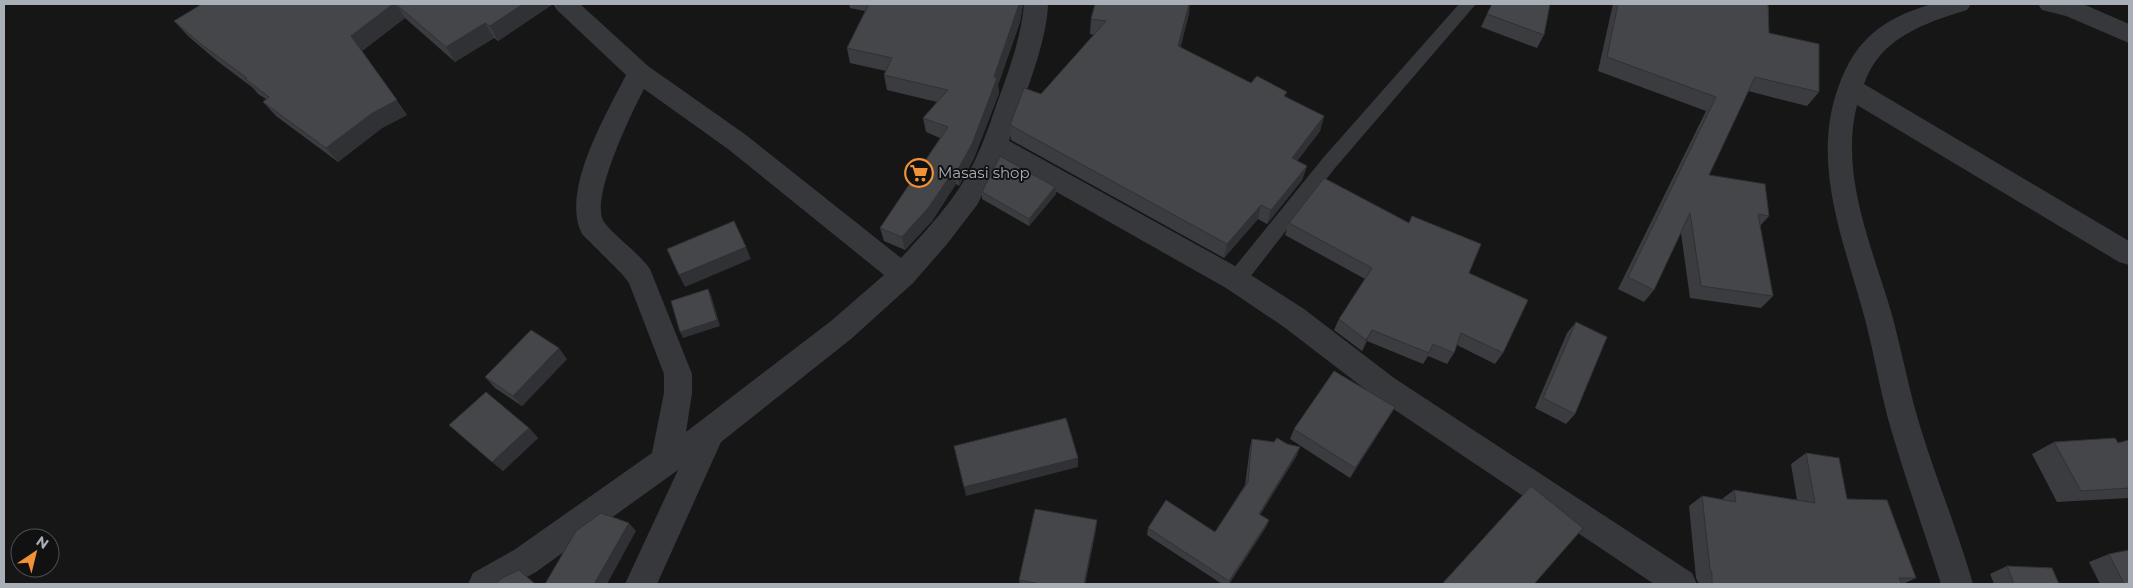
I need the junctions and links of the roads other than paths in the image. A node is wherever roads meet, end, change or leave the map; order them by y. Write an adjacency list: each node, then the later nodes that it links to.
1 (565, 4): 8 (street)
2 (1036, 4): 10 (street)
3 (1468, 4): 13 (lane)
4 (1959, 4): 6 (street)
5 (2050, 4): 7 (street)
6 (1928, 8): 9 (street)
7 (2129, 34)
8 (639, 73): 12 (street); 15 (street)
9 (1850, 88): 11 (street); 19 (street)
10 (995, 145): 12 (street); 13 (street)
11 (2129, 254)
12 (903, 275): 14 (street)
13 (1236, 280): 18 (street)
14 (711, 432): 15 (street); 17 (street)
15 (666, 461): 16 (street)
16 (484, 584)
17 (641, 584)
18 (1681, 584)
19 (1957, 584)

